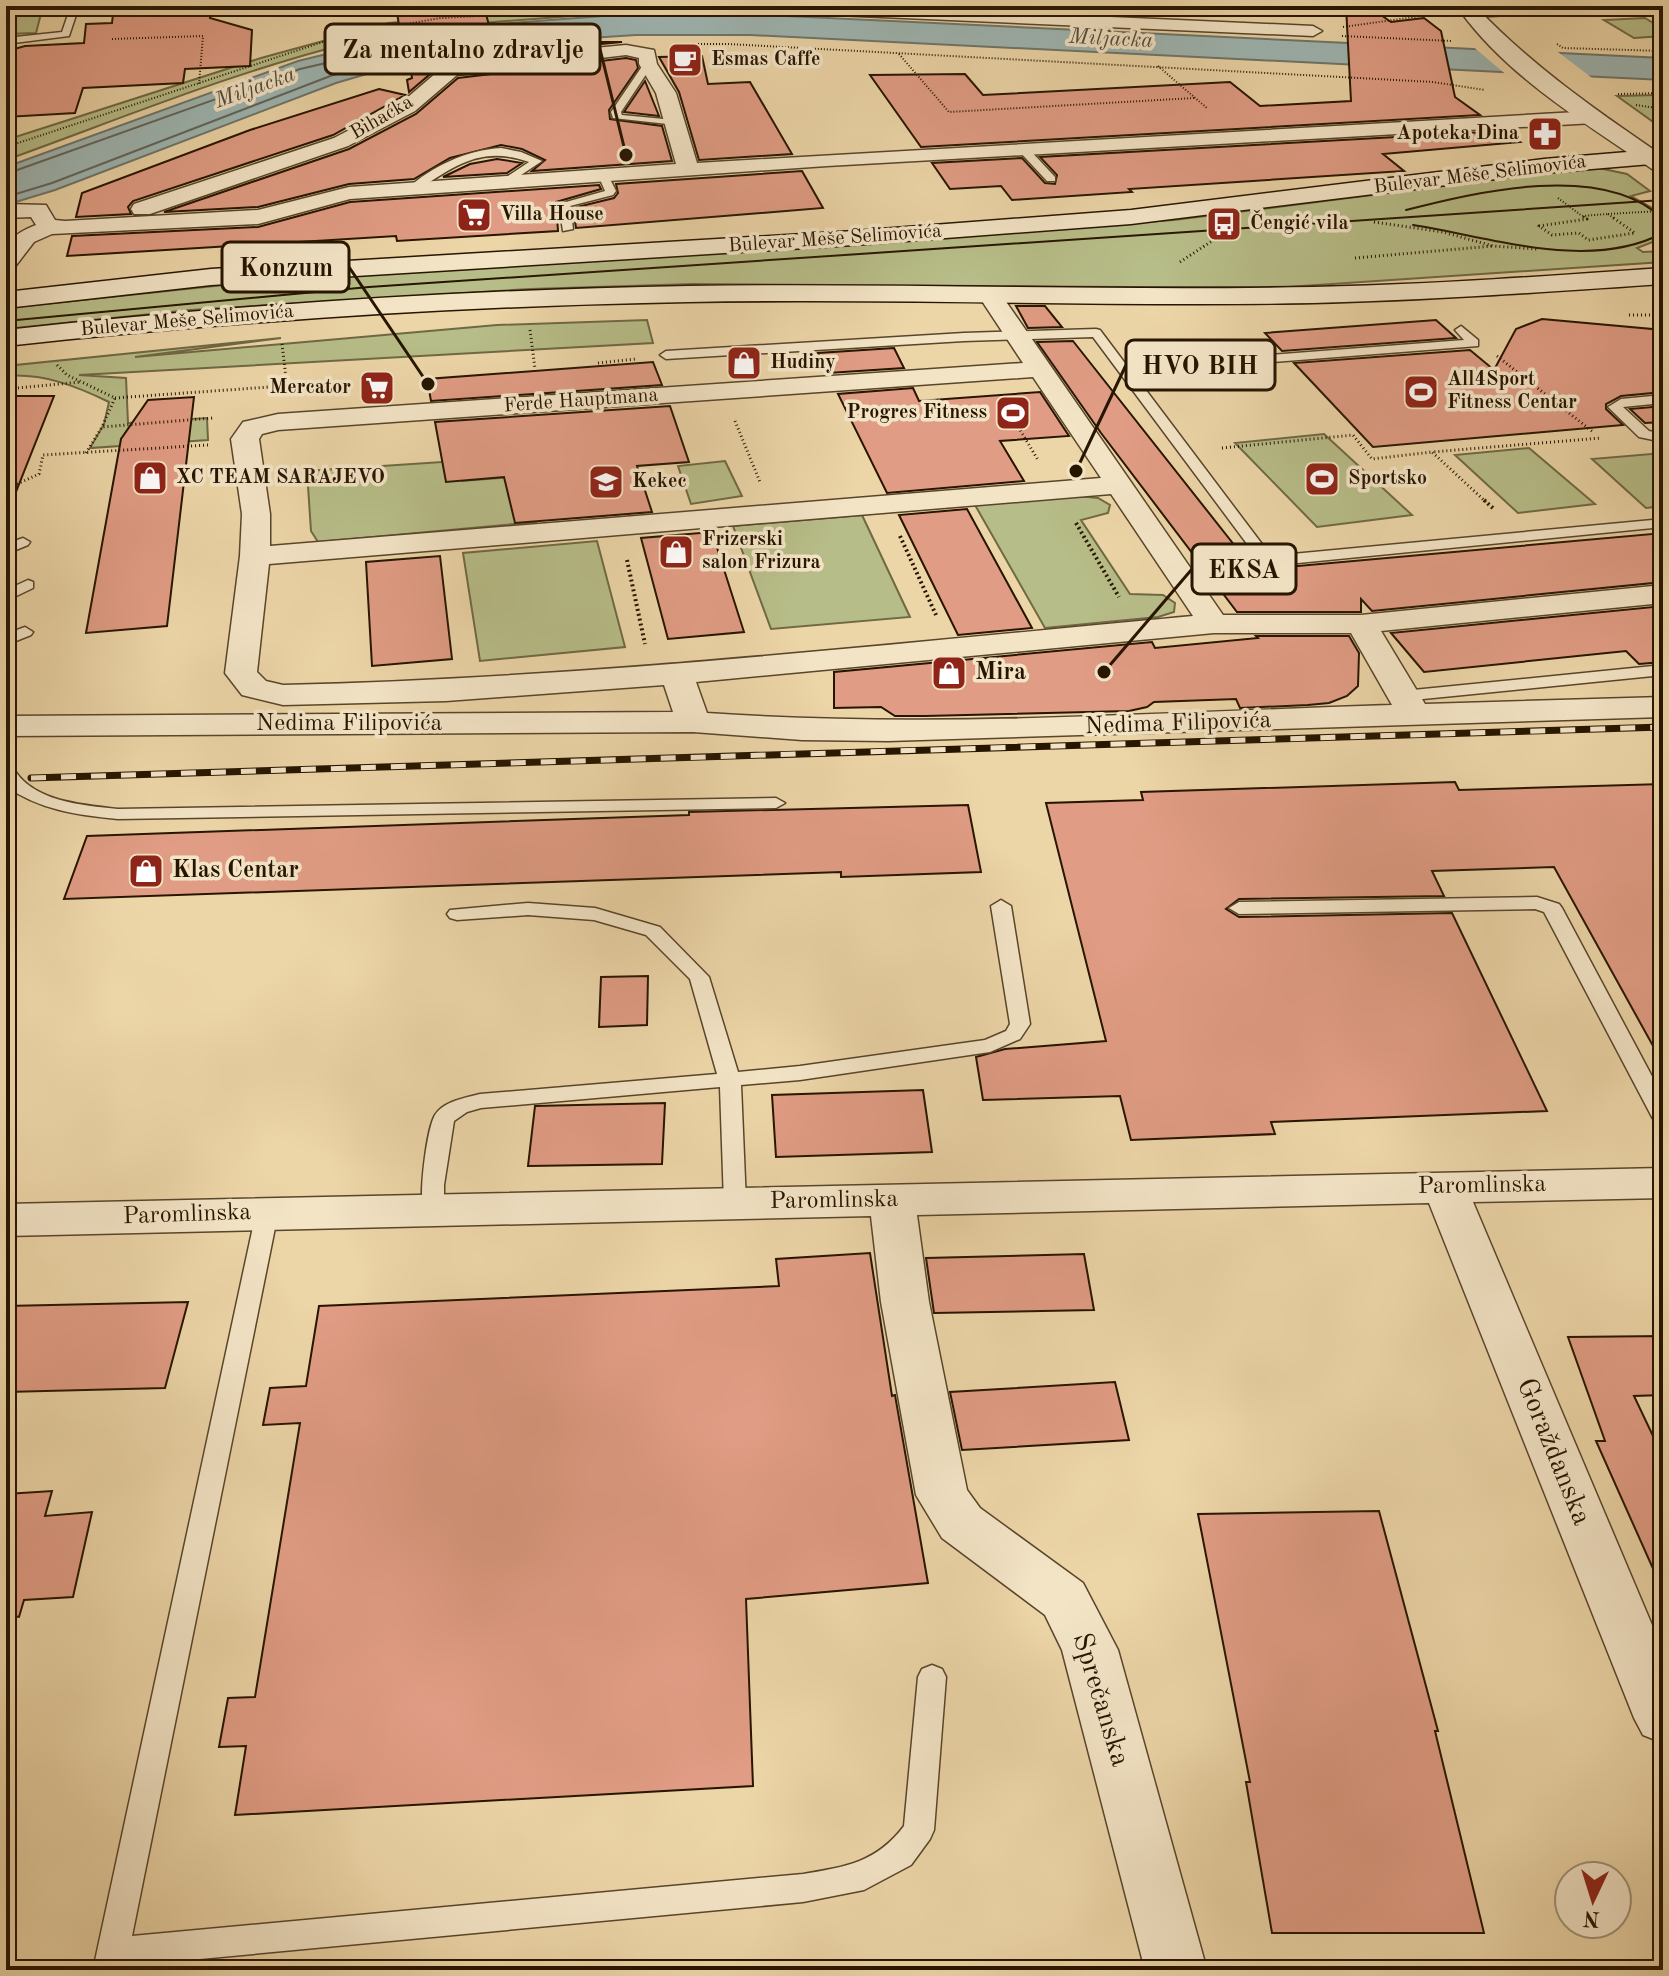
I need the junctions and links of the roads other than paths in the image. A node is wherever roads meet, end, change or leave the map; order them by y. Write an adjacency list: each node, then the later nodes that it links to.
1 (75, 6): 7 (lane)
2 (671, 6): 5 (street)
3 (1594, 6): 4 (street)
4 (1466, 9): 9 (main road); 12 (main road)
5 (1011, 12): 6 (street)
6 (1313, 31)
7 (6, 41)
8 (643, 55): 10 (street); 10 (lane); 19 (street, Bihaćka)
9 (1594, 117): 11 (street, Bulevar Meše Selimovića); 12 (main road)
10 (674, 123): 13 (street)
11 (1023, 149): 13 (street, Bulevar Meše Selimovića); 15 (lane)
12 (1660, 156): 24 (main road, Bulevar Meše Selimovića)
13 (688, 169): 14 (street, Bulevar Meše Selimovića)
14 (603, 175): 16 (street, Bulevar Meše Selimovića); 20 (lane)
15 (1051, 179)
16 (506, 182): 17 (street, Bulevar Meše Selimovića); 17 (lane)
17 (412, 189): 19 (street, Bulevar Meše Selimovića)
18 (6, 211): 19 (street)
19 (49, 228): 21 (street)
20 (567, 229)
21 (6, 263)
22 (1663, 276): 23 (main road, Bulevar Meše Selimovića)
23 (990, 295): 26 (street); 27 (main road, Bulevar Meše Selimovića)
24 (6, 300)
25 (1461, 330): 30 (lane)
26 (1019, 336): 28 (lane); 29 (street); 30 (lane)
27 (6, 338)
28 (666, 355)
29 (1041, 369): 33 (street); 37 (street, Ferde Hauptmana)
30 (1122, 370): 34 (lane)
31 (1663, 399): 32 (lane)
32 (1663, 438)
33 (1121, 485): 37 (street); 41 (street)
34 (1663, 523)
35 (23, 542): 36 (lane)
36 (6, 550)
37 (255, 556): 46 (street, Ferde Hauptmana)
38 (28, 585): 40 (lane)
39 (1663, 594): 42 (street, Nedima Filipovića)
40 (6, 596)
41 (1214, 624): 42 (street, Nedima Filipovića); 47 (street, Nedima Filipovića)
42 (1361, 624): 49 (street)
43 (25, 632): 44 (lane)
44 (6, 640)
45 (1663, 670): 49 (lane)
46 (241, 673): 48 (street, Nedima Filipovića)
47 (677, 674): 48 (street, Nedima Filipovića); 51 (street)
48 (283, 695): 52 (street)
49 (1406, 702)
50 (1663, 707): 51 (street, Nedima Filipovića)
51 (693, 722): 52 (street, Nedima Filipovića)
52 (174, 725): 53 (street, Nedima Filipovića)
53 (6, 726)
54 (6, 770): 55 (lane)
55 (776, 803)
56 (1001, 906): 59 (lane)
57 (1239, 908): 60 (lane)
58 (457, 914): 59 (lane)
59 (730, 1081): 64 (lane); 65 (lane)
60 (1663, 1117)
61 (1663, 1183): 62 (street, Paromlinska)
62 (1444, 1186): 63 (street, Paromlinska); 69 (street, Goraždanska)
63 (892, 1200): 64 (street, Paromlinska); 71 (street, Sprečanska)
64 (735, 1203): 65 (street, Paromlinska)
65 (433, 1209): 66 (street, Paromlinska)
66 (267, 1213): 67 (street, Paromlinska); 70 (lane)
67 (6, 1220)
68 (932, 1677): 70 (lane)
69 (1663, 1718)
70 (110, 1962)
71 (1176, 1970)

